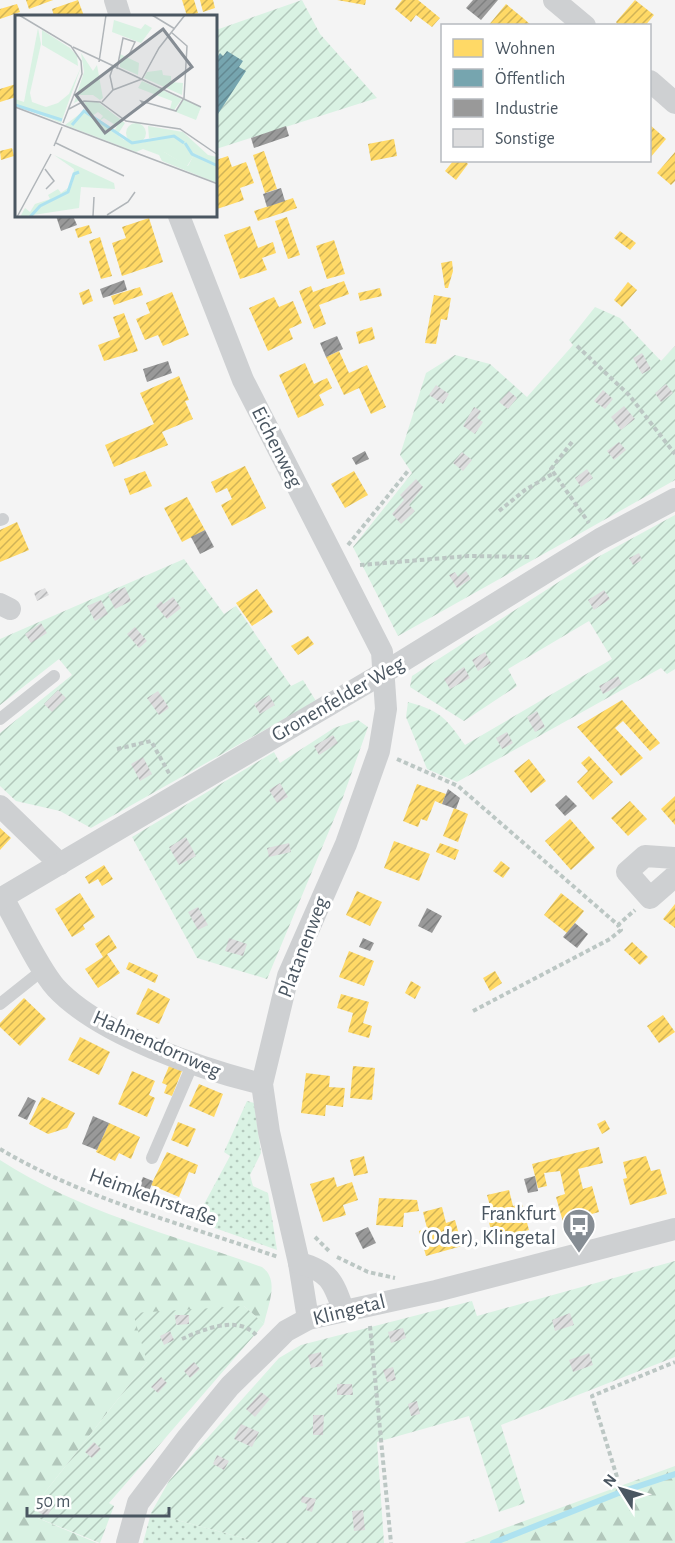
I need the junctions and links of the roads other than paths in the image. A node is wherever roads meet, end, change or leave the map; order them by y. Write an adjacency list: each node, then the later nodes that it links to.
1 (115, 0): 3 (street)
2 (554, 0): 4 (street)
3 (120, 15)
4 (583, 24)
5 (651, 82): 6 (street)
6 (675, 103)
7 (180, 218): 9 (street, Eichenweg)
8 (675, 499): 9 (street, Gronenfelder Weg)
9 (385, 672): 14 (street, Gronenfelder Weg); 20 (street, Platanenweg)
10 (54, 676): 11 (lane)
11 (0, 719)
12 (0, 806): 14 (street)
13 (675, 858): 15 (street)
14 (60, 864): 16 (street, Gronenfelder Weg)
15 (675, 876)
16 (1, 899): 17 (street, Hahnendornweg)
17 (44, 969): 18 (lane); 19 (street, Hahnendornweg)
18 (0, 1004)
19 (193, 1063): 20 (street, Hahnendornweg); 21 (lane)
20 (262, 1084): 23 (street, Platanenweg)
21 (152, 1158)
22 (675, 1228): 24 (street, Klingetal)
23 (299, 1263): 24 (street); 25 (street, Platanenweg)
24 (343, 1309): 25 (street, Klingetal)
25 (308, 1319): 26 (street, Klingetal)
26 (127, 1543)

